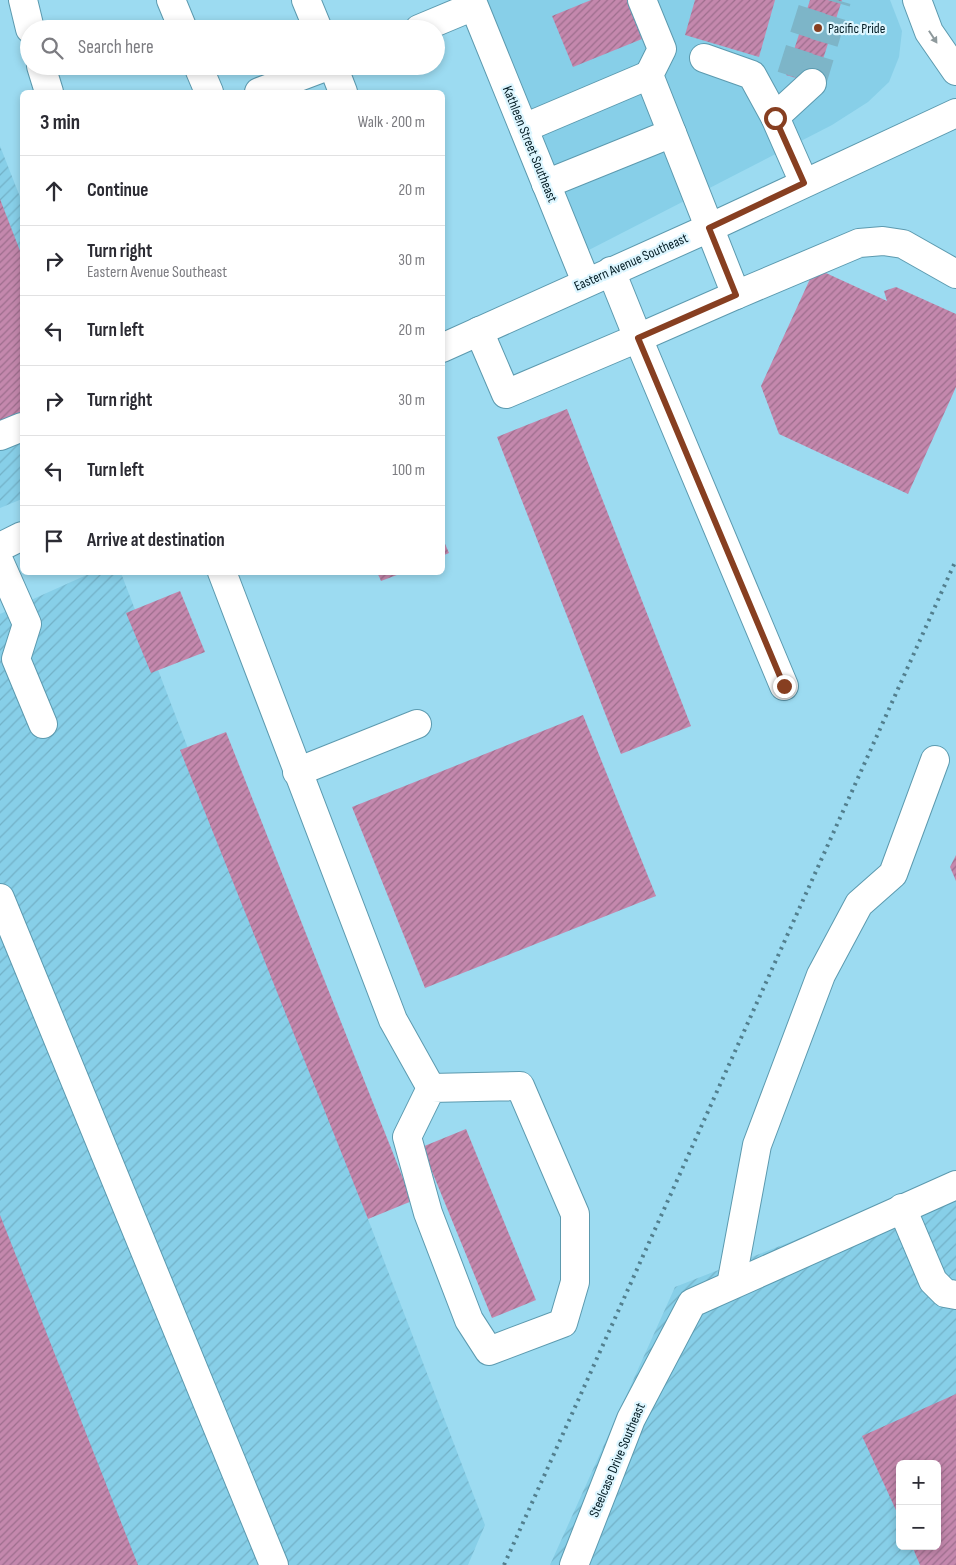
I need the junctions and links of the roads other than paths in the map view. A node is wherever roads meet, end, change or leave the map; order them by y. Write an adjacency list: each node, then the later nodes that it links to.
1 (23, 0): 6 (street)
2 (171, 0): 7 (street)
3 (306, 0): 8 (street)
4 (642, 0): 16 (street)
5 (917, 0): 11 (street, one-way to 11)
6 (28, 20)
7 (179, 20)
8 (314, 20)
9 (441, 20): 24 (street, Kathleen Street Southeast)
10 (704, 58): 23 (street)
11 (956, 71)
12 (44, 75): 18 (street)
13 (202, 75): 19 (street)
14 (304, 75): 20 (street)
15 (336, 75): 21 (street)
16 (649, 75): 24 (street); 25 (street)
17 (801, 80): 23 (street)
18 (48, 90)
19 (208, 90)
20 (264, 90)
21 (342, 90)
22 (956, 113): 26 (street, Eastern Avenue Southeast)
23 (775, 118): 26 (street)
24 (524, 128): 27 (street, Kathleen Street Southeast)
25 (672, 133): 27 (street); 28 (street)
26 (804, 183): 28 (street, Eastern Avenue Southeast)
27 (546, 184): 31 (street, Kathleen Street Southeast)
28 (709, 228): 29 (street, Eastern Avenue Southeast); 32 (street)
29 (611, 271): 31 (street, Eastern Avenue Southeast); 34 (street)
30 (956, 274): 32 (street)
31 (586, 282): 33 (street, Eastern Avenue Southeast)
32 (736, 295): 34 (street)
33 (479, 330): 34 (street); 35 (street, Eastern Avenue Southeast)
34 (638, 338): 42 (street)
35 (445, 347)
36 (20, 429): 37 (street)
37 (0, 436)
38 (20, 537): 39 (street)
39 (0, 547)
40 (0, 563): 43 (street)
41 (223, 575): 46 (street)
42 (784, 686)
43 (43, 724)
44 (417, 724): 46 (street)
45 (935, 760): 51 (street)
46 (297, 772): 48 (street)
47 (0, 898): 53 (street)
48 (431, 1088): 48 (street)
49 (956, 1185): 50 (street)
50 (902, 1208): 51 (street); 52 (street)
51 (731, 1285): 54 (street, Steelcase Drive Southeast)
52 (956, 1295)
53 (274, 1565)
54 (574, 1565)

